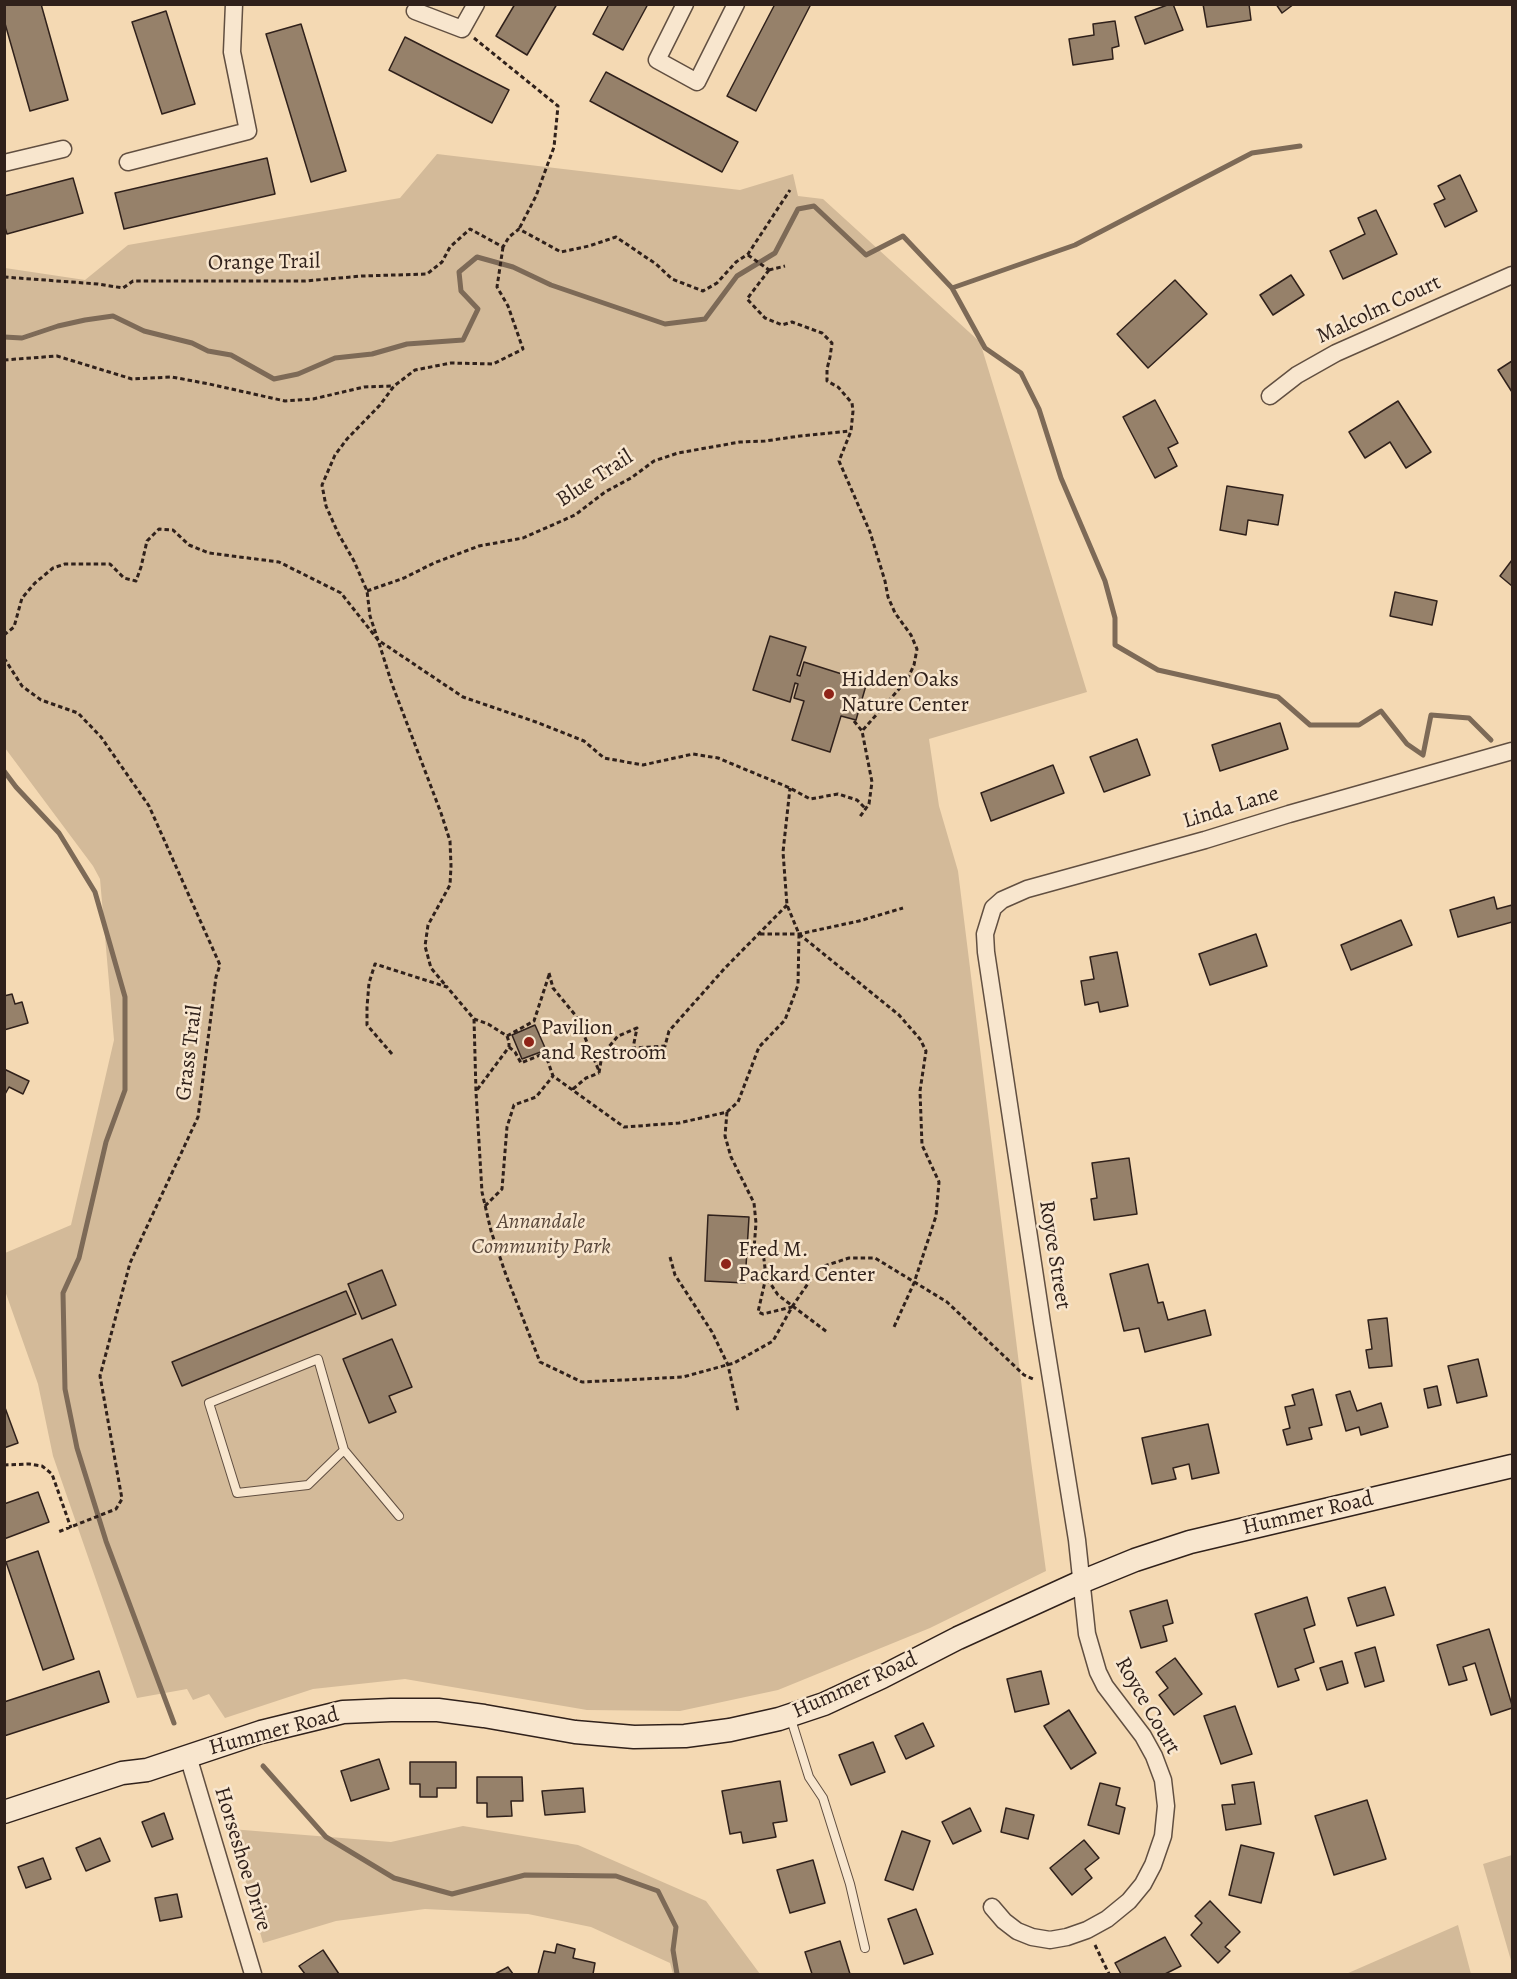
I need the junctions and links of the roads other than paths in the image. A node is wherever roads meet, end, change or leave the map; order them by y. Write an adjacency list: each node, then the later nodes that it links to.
1 (234, 4): 7 (street)
2 (476, 4): 5 (street)
3 (685, 4): 4 (street)
4 (736, 4)
5 (415, 11)
6 (63, 149): 8 (street)
7 (128, 162)
8 (4, 164)
9 (1512, 275): 10 (street, Malcolm Court)
10 (1270, 396)
11 (1512, 751): 12 (street, Linda Lane)
12 (985, 934): 16 (street, Royce Street)
13 (344, 1450): 13 (lane); 15 (lane)
14 (1512, 1466): 16 (main road, Hummer Road)
15 (399, 1516)
16 (1081, 1582): 17 (main road, Hummer Road); 20 (street, Royce Court)
17 (790, 1715): 18 (main road, Hummer Road); 21 (lane)
18 (188, 1756): 19 (main road, Hummer Road); 22 (street, Horseshoe Drive)
19 (4, 1812)
20 (992, 1907)
21 (865, 1948)
22 (253, 1974)

